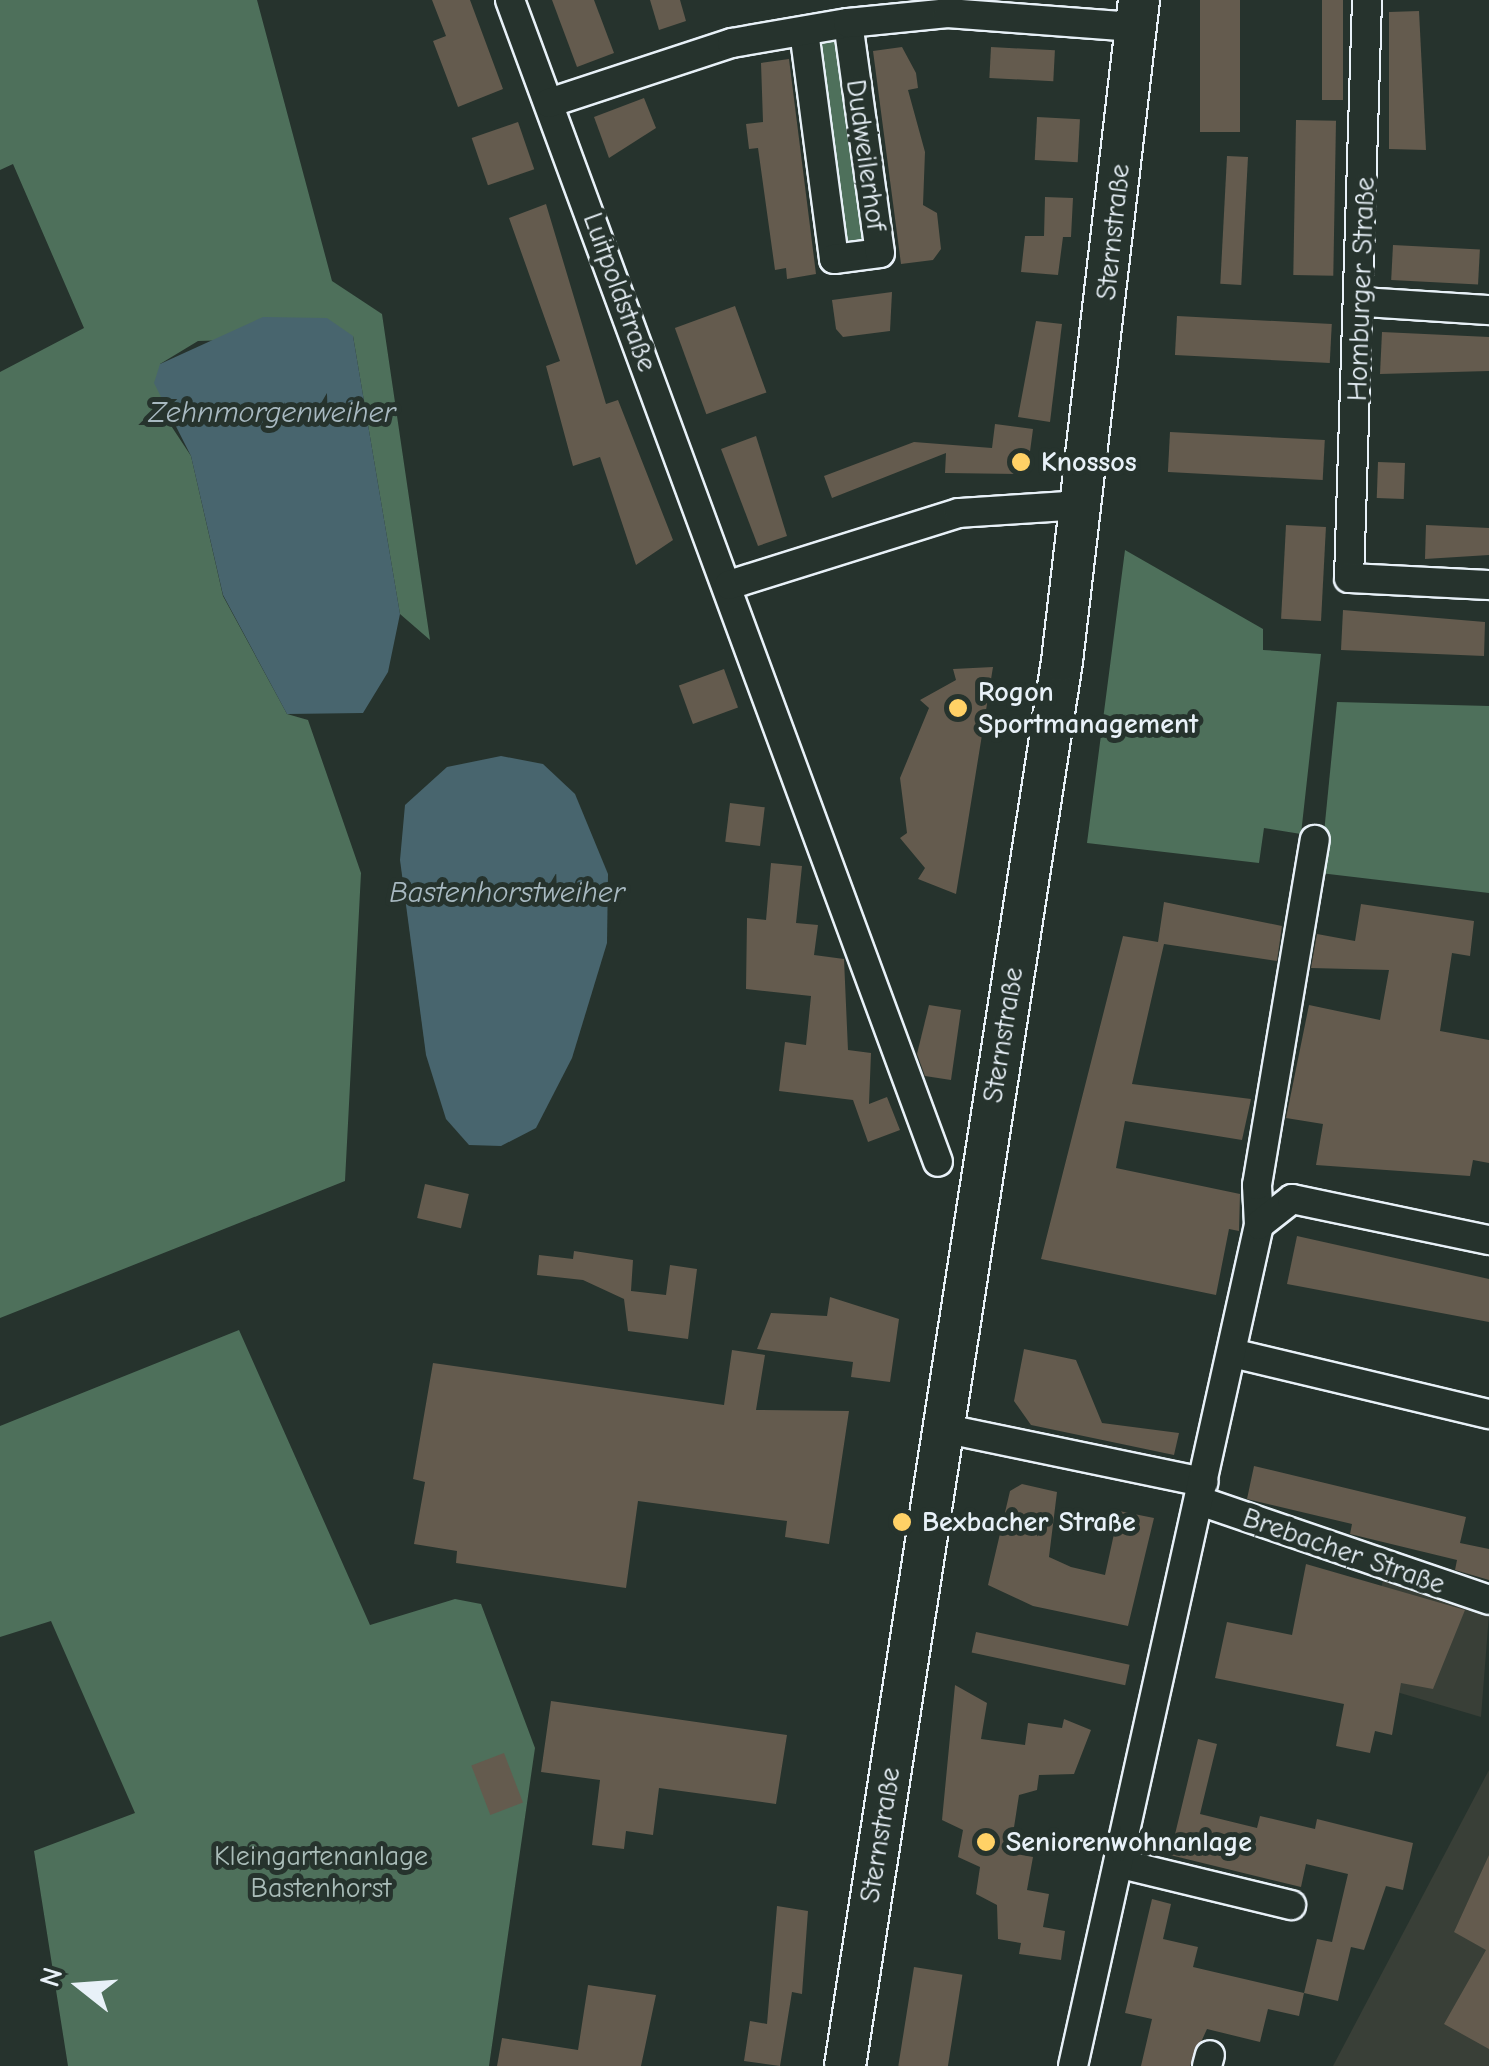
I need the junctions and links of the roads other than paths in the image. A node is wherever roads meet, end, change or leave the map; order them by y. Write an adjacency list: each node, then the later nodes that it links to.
1 (510, 0): 5 (street, Luitpoldstraße)
2 (1366, 0): 6 (street, Homburger Straße)
3 (1137, 14): 4 (street); 8 (main road, Sternstraße)
4 (825, 20): 4 (street, Dudweilerhof); 5 (street)
5 (549, 102): 9 (street, Luitpoldstraße)
6 (1364, 302): 7 (street); 10 (street, Homburger Straße)
7 (1489, 310)
8 (1084, 506): 9 (street); 17 (main road, Sternstraße)
9 (729, 585): 12 (street, Luitpoldstraße)
10 (1489, 585)
11 (1314, 840): 13 (street)
12 (938, 1162)
13 (1267, 1218): 14 (street); 15 (street)
14 (1489, 1240)
15 (1232, 1352): 16 (street); 18 (street)
16 (1489, 1414)
17 (942, 1428): 18 (street, Brebacher Straße); 22 (main road, Sternstraße)
18 (1202, 1492): 19 (street, Brebacher Straße); 20 (street)
19 (1489, 1600)
20 (1120, 1864): 21 (street); 23 (street)
21 (1291, 1905)
22 (845, 2066)
23 (1072, 2066)

